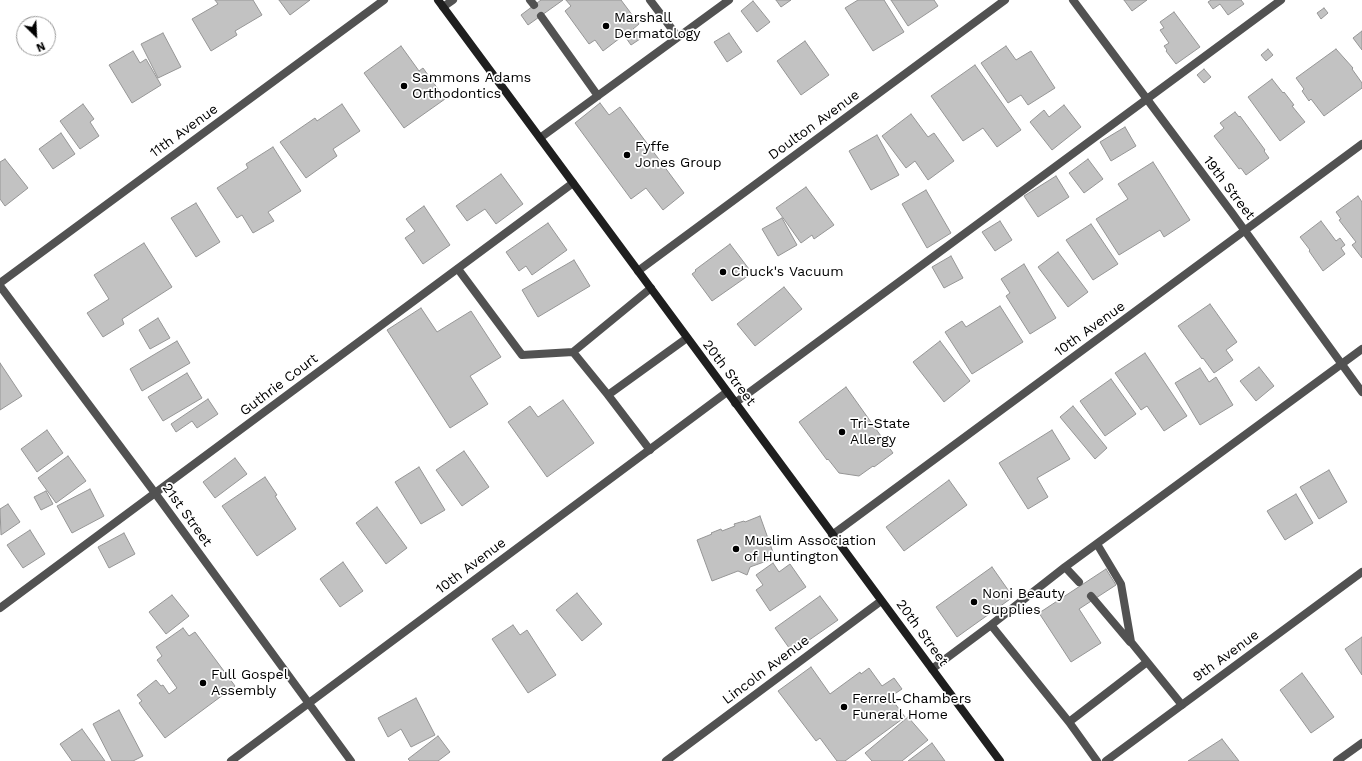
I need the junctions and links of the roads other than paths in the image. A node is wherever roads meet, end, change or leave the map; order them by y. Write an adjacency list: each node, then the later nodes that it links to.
1 (384, 0): 20 (street, 11th Avenue)
2 (438, 0): 9 (main road, 20th Street)
3 (453, 0): 9 (street)
4 (650, 0): 11 (street)
5 (729, 0): 11 (street)
6 (1005, 0): 19 (street, Doulton Avenue)
7 (1073, 0): 13 (street, 19th Street)
8 (1281, 0): 13 (street)
9 (443, 7): 14 (main road, 20th Street)
10 (541, 16): 12 (street)
11 (678, 37): 12 (street)
12 (598, 96): 14 (street)
13 (1146, 100): 17 (street, 19th Street); 30 (street)
14 (540, 138): 16 (main road, 20th Street)
15 (1362, 144): 17 (street, 10th Avenue)
16 (573, 183): 18 (street, Guthrie Court); 19 (main road, 20th Street)
17 (1244, 231): 26 (street, 19th Street); 33 (street, 10th Avenue)
18 (458, 269): 25 (street); 32 (street, Guthrie Court)
19 (638, 271): 22 (main road, 20th Street)
20 (0, 283)
21 (0, 286): 32 (street, 21st Street)
22 (651, 288): 23 (main road, 20th Street); 25 (street)
23 (686, 338): 27 (main road, 20th Street); 29 (street)
24 (1362, 349): 26 (street)
25 (573, 352): 29 (street)
26 (1342, 364): 28 (street, 19th Street); 34 (street)
27 (727, 392): 30 (main road, 20th Street); 31 (street, 10th Avenue)
28 (1362, 392)
29 (608, 396): 31 (street)
30 (735, 403): 33 (main road, 20th Street)
31 (650, 450): 45 (street, 10th Avenue)
32 (155, 493): 40 (street, Guthrie Court); 45 (street, 21st Street)
33 (832, 535): 39 (main road, 20th Street)
34 (1097, 544): 35 (street); 42 (street)
35 (1065, 567): 37 (street); 41 (street)
36 (1362, 572): 46 (street, 9th Avenue)
37 (1079, 582)
38 (1091, 596): 42 (street)
39 (881, 601): 44 (main road, 20th Street); 51 (street, Lincoln Avenue)
40 (0, 608)
41 (991, 625): 44 (street); 47 (street)
42 (1131, 642): 43 (street)
43 (1147, 662): 46 (street); 47 (street)
44 (932, 669): 52 (main road, 20th Street)
45 (309, 704): 49 (street, 10th Avenue); 50 (street, 21st Street)
46 (1182, 705): 54 (street, 9th Avenue)
47 (1069, 722): 53 (street)
48 (1362, 743): 55 (street)
49 (231, 761)
50 (351, 761)
51 (666, 761)
52 (1000, 761)
53 (1097, 761)
54 (1106, 761)
55 (1337, 761)

